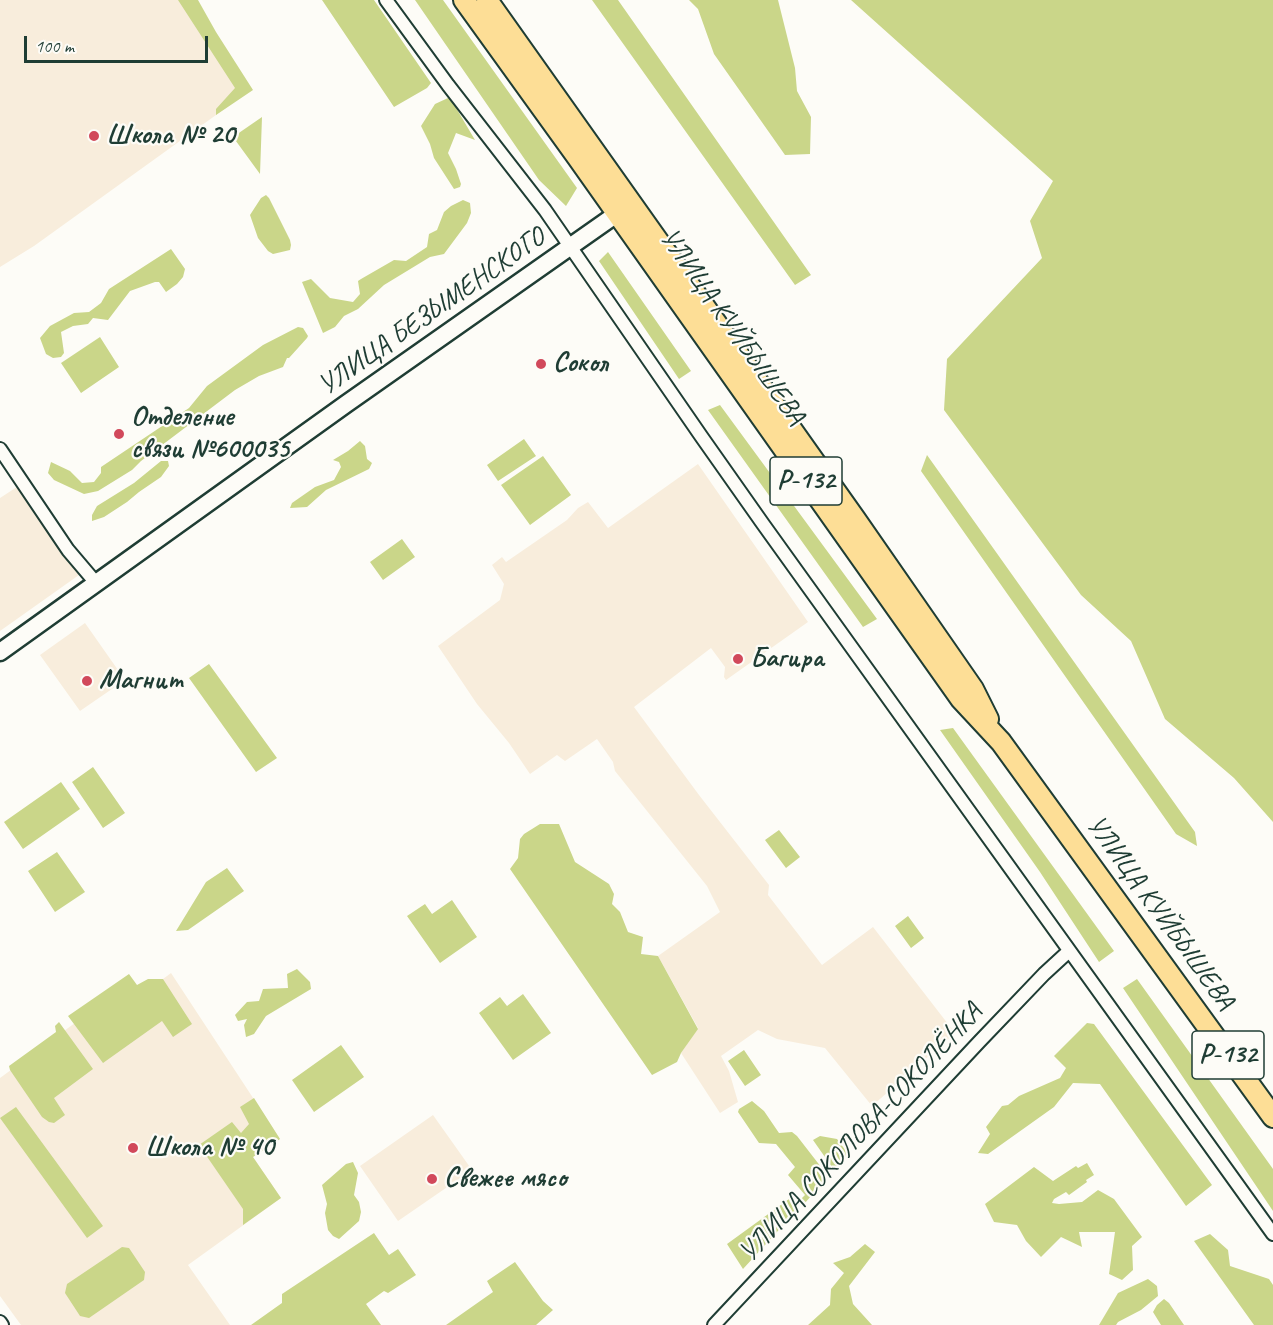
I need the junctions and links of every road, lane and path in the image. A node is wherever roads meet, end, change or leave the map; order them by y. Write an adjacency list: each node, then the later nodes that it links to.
1 (386, 0): 5 (street)
2 (464, 0): 4 (highway, УЛИЦА КУЙБЫШЕВА / Р-132)
3 (487, 0): 4 (highway, УЛИЦА КУЙБЫШЕВА / Р-132)
4 (624, 209): 5 (main road, УЛИЦА БЕЗЫМЕНСКОГО); 10 (highway, УЛИЦА КУЙБЫШЕВА / Р-132)
5 (571, 247): 7 (main road, УЛИЦА БЕЗЫМЕНСКОГО); 9 (street)
6 (0, 449): 7 (street)
7 (96, 583): 8 (main road, УЛИЦА БЕЗЫМЕНСКОГО)
8 (0, 652)
9 (1069, 951): 11 (street); 12 (street, УЛИЦА СОКОЛОВА-СОКОЛЁНКА)
10 (1273, 1117)
11 (1273, 1234)
12 (714, 1325)

